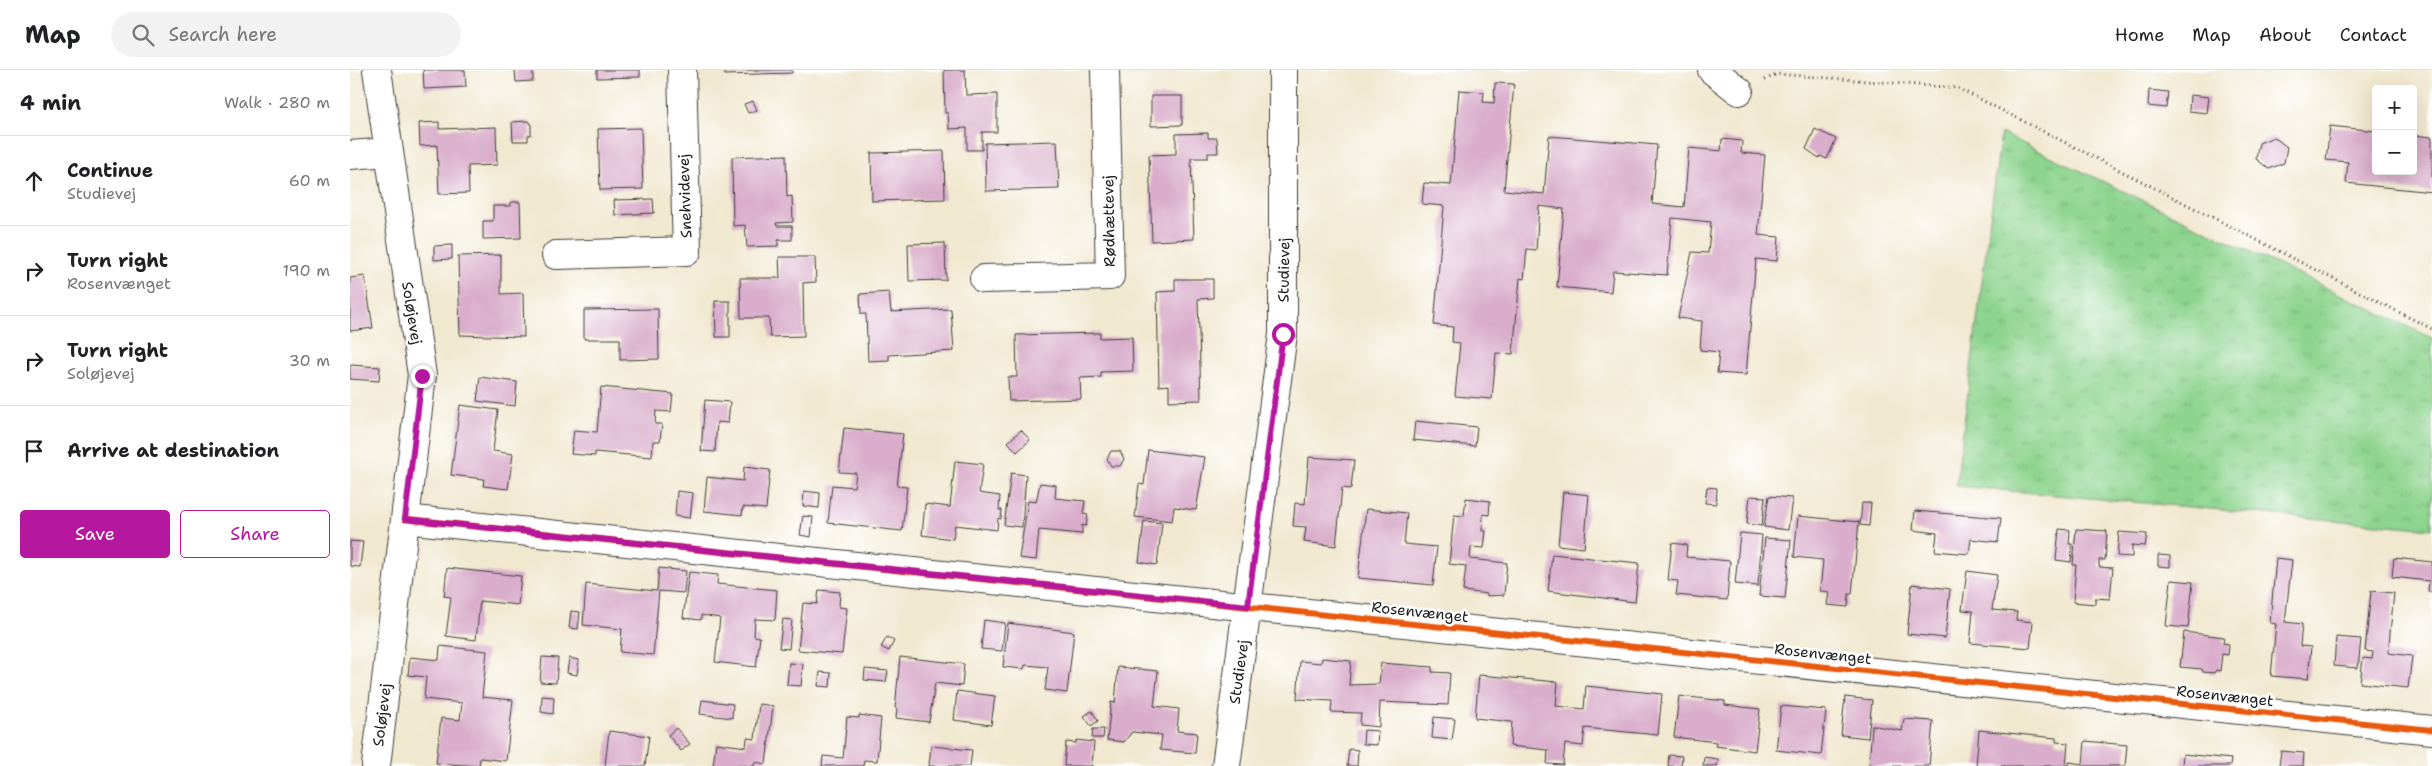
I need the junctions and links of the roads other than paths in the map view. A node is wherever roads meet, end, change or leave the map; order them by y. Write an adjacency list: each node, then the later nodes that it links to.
1 (377, 70): 7 (street, Soløjevej)
2 (682, 70): 9 (street, Snehvidevej)
3 (1105, 70): 10 (street, Rødhættevej)
4 (1284, 70): 12 (street, Studievej)
5 (1712, 70): 6 (street)
6 (1739, 91)
7 (388, 152): 8 (street); 11 (street, Soløjevej)
8 (350, 156)
9 (556, 255)
10 (984, 279)
11 (405, 519): 12 (street, Rosenvænget); 14 (street, Soløjevej)
12 (1248, 606): 13 (street, Rosenvænget); 15 (street, Studievej)
13 (2432, 730)
14 (376, 766)
15 (1226, 766)

